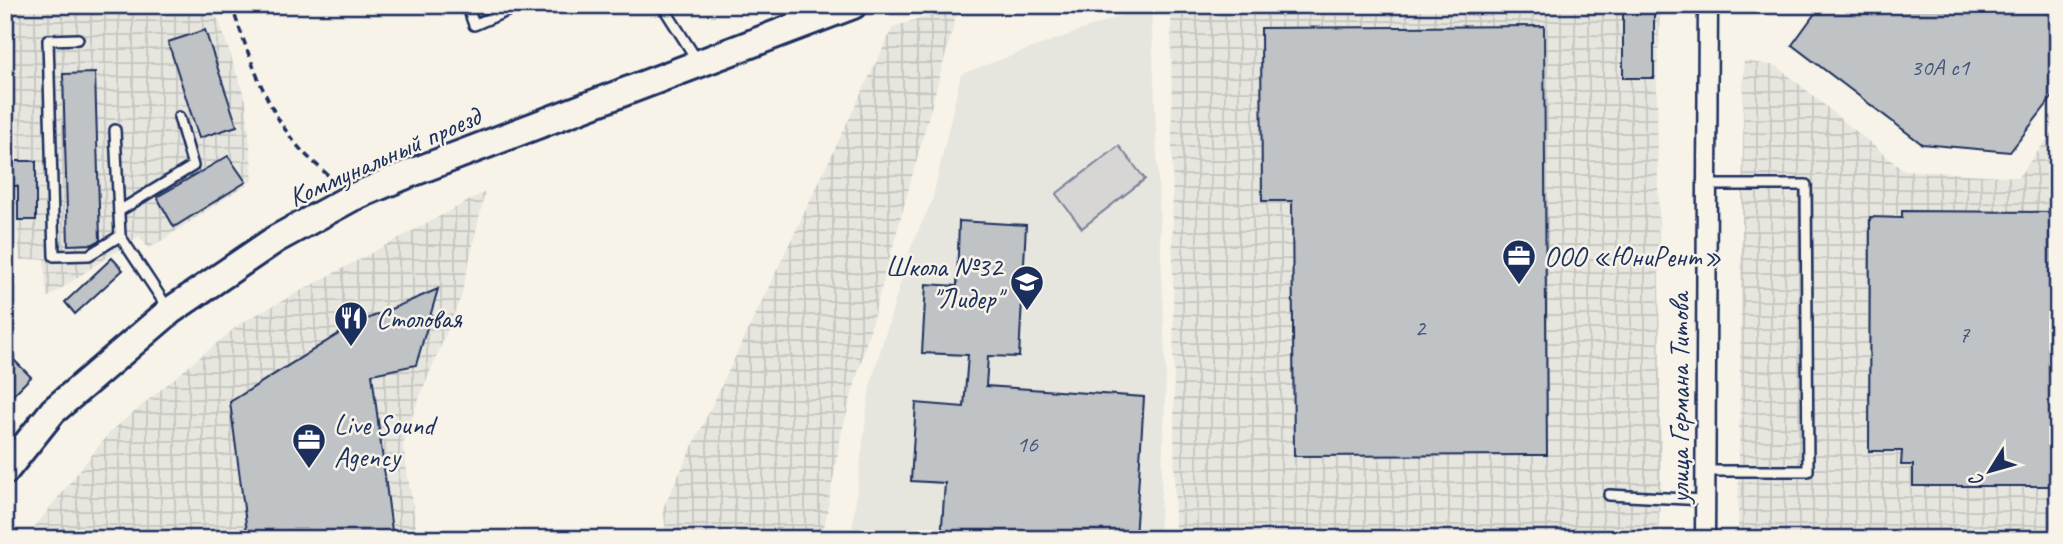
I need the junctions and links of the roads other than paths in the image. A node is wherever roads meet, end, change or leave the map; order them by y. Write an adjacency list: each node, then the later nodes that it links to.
1 (467, 5): 2 (lane)
2 (521, 5)
3 (662, 5): 7 (lane)
4 (853, 5): 7 (street, Коммунальный проезд)
5 (1708, 5): 10 (street, улица Германа Титова)
6 (78, 39): 12 (lane)
7 (698, 62): 13 (street, Коммунальный проезд)
8 (179, 117): 11 (lane)
9 (115, 130): 11 (lane)
10 (1707, 185): 15 (street, улица Германа Титова); 15 (lane)
11 (119, 211): 12 (lane)
12 (120, 236): 13 (lane)
13 (170, 312): 14 (street, Коммунальный проезд)
14 (5, 471)
15 (1704, 471): 17 (street, улица Германа Титова)
16 (1609, 495): 17 (lane)
17 (1704, 500): 18 (street, улица Германа Титова)
18 (1705, 539)

